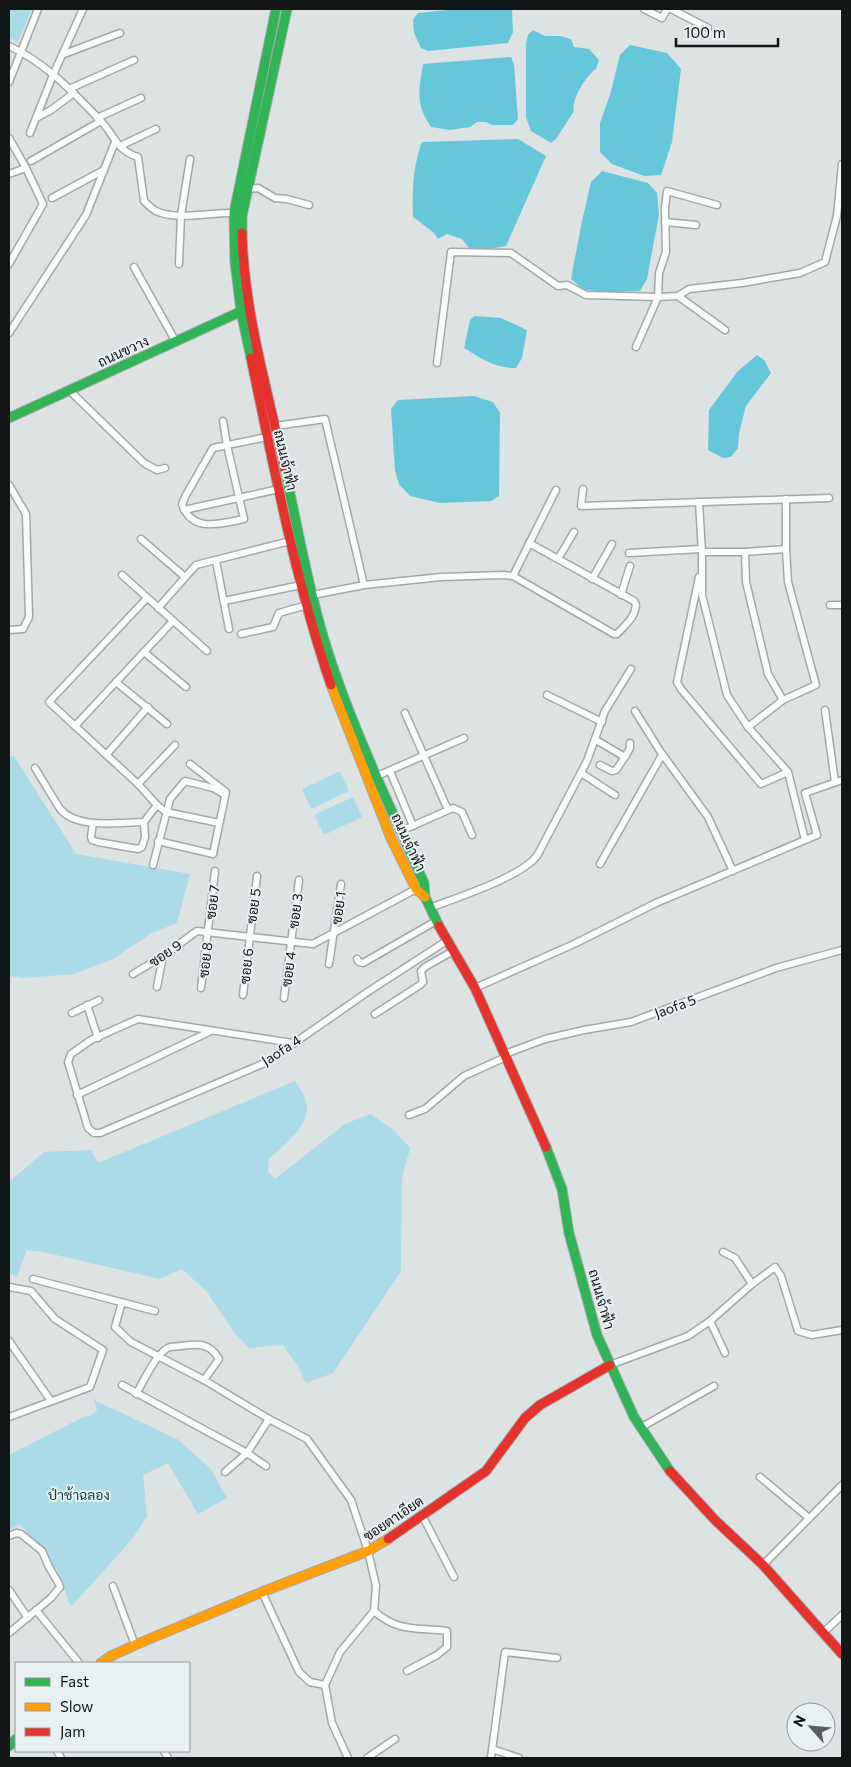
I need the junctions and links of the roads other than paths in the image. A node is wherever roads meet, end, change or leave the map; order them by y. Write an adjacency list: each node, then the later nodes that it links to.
1 (38, 9): 10 (street)
2 (83, 9): 11 (street)
3 (276, 9): 33 (main road, ถนนเจ้าฟ้า)
4 (287, 9): 29 (main road, ถนนเจ้าฟ้า)
5 (644, 9): 6 (street)
6 (669, 9): 7 (street)
7 (708, 28)
8 (120, 33): 11 (street)
9 (9, 46): 10 (street)
10 (20, 51): 13 (street); 14 (street)
11 (64, 54): 13 (street)
12 (134, 60): 15 (street)
13 (53, 75): 15 (street); 17 (street)
14 (9, 82)
15 (72, 91): 17 (street); 18 (street)
16 (141, 98): 18 (street)
17 (36, 118): 20 (street)
18 (99, 120): 22 (street); 24 (street)
19 (156, 129): 22 (street)
20 (30, 132)
21 (9, 138): 26 (street)
22 (117, 144): 27 (street); 34 (street)
23 (190, 159): 34 (street)
24 (32, 161)
25 (842, 164): 35 (street)
26 (26, 168): 28 (street); 38 (street)
27 (104, 170): 30 (street); 45 (street)
28 (9, 174)
29 (248, 189): 31 (street); 43 (main road, ถนนเจ้าฟ้า)
30 (52, 198)
31 (309, 204)
32 (717, 204): 36 (street)
33 (234, 213): 34 (street); 43 (main road, ถนนเจ้าฟ้า)
34 (180, 215): 39 (street)
35 (840, 216): 41 (street)
36 (665, 222): 37 (street); 42 (street)
37 (696, 225)
38 (9, 264)
39 (179, 264)
40 (134, 267): 46 (street)
41 (678, 296): 42 (street); 44 (street)
42 (658, 297): 47 (street); 48 (street)
43 (245, 310): 46 (main road, ถนนขวาง); 52 (main road, ถนนเจ้าฟ้า); 53 (main road, ถนนเจ้าฟ้า)
44 (725, 330)
45 (9, 334)
46 (176, 342): 49 (main road, ถนนขวาง)
47 (636, 347)
48 (437, 363)
49 (69, 390): 50 (main road, ถนนขวาง); 55 (street)
50 (9, 418)
51 (223, 421): 54 (street)
52 (275, 426): 83 (street); 84 (main road, ถนนเจ้าฟ้า)
53 (267, 437): 54 (street); 57 (main road, ถนนเจ้าฟ้า)
54 (227, 445): 60 (street); 64 (street)
55 (165, 468)
56 (9, 485): 94 (street)
57 (279, 489): 60 (street); 67 (main road, ถนนเจ้าฟ้า)
58 (583, 489): 63 (street)
59 (556, 490): 68 (street)
60 (240, 497): 64 (street); 64 (street)
61 (829, 498): 62 (street)
62 (786, 499): 63 (street); 70 (street)
63 (698, 502): 71 (street)
64 (184, 510)
65 (574, 532): 74 (street)
66 (141, 539): 80 (street)
67 (290, 541): 75 (street); 82 (main road, ถนนเจ้าฟ้า)
68 (529, 543): 74 (street); 79 (street)
69 (612, 544): 81 (street)
70 (786, 548): 72 (street); 102 (street)
71 (702, 550): 72 (street); 73 (street); 77 (street)
72 (746, 552): 102 (street)
73 (629, 553)
74 (558, 559): 81 (street)
75 (216, 561): 80 (street); 87 (street)
76 (630, 566): 85 (street)
77 (701, 566): 110 (street); 123 (street)
78 (122, 575): 86 (street)
79 (513, 576): 83 (street); 85 (street)
80 (185, 577): 91 (street)
81 (592, 579): 85 (street)
82 (301, 585): 87 (street); 90 (main road, ถนนเจ้าฟ้า)
83 (364, 585): 84 (street)
84 (313, 594): 125 (main road, ถนนเจ้าฟ้า)
85 (621, 595)
86 (147, 598): 91 (street); 109 (street)
87 (224, 602): 93 (street)
88 (830, 605): 89 (street)
89 (842, 605)
90 (307, 606): 95 (street); 148 (main road, ถนนเจ้าฟ้า)
91 (158, 608): 92 (street)
92 (173, 621): 96 (street); 97 (street)
93 (229, 629)
94 (9, 630)
95 (241, 634)
96 (144, 652): 99 (street); 100 (street)
97 (207, 652)
98 (631, 669): 107 (street)
99 (116, 682): 103 (street); 109 (street)
100 (186, 687)
101 (547, 695): 107 (street)
102 (784, 700): 110 (street)
103 (148, 708): 108 (street); 116 (street)
104 (825, 710): 126 (street)
105 (635, 711): 115 (street)
106 (405, 712): 117 (street)
107 (602, 722): 112 (street)
108 (167, 724)
109 (75, 726): 116 (street)
110 (748, 727): 123 (street)
111 (464, 738): 117 (street)
112 (596, 740): 118 (street); 124 (street)
113 (630, 743): 118 (street)
114 (175, 745): 127 (street)
115 (662, 754): 141 (street); 144 (street)
116 (106, 755): 127 (street)
117 (424, 756): 122 (street); 131 (street)
118 (625, 757): 120 (street)
119 (190, 764): 128 (street)
120 (600, 765)
121 (35, 768): 134 (street)
122 (390, 771): 125 (street); 136 (street)
123 (788, 772): 139 (street)
124 (581, 773): 129 (street); 150 (street)
125 (377, 776): 137 (main road, ถนนเจ้าฟ้า)
126 (839, 781): 139 (street)
127 (138, 784): 130 (street)
128 (225, 794): 132 (street); 135 (street)
129 (615, 795)
130 (157, 805): 132 (street); 133 (street)
131 (448, 810): 136 (street); 138 (street)
132 (166, 812): 135 (street); 140 (street)
133 (144, 822): 134 (street); 134 (street)
134 (93, 823)
135 (219, 823): 140 (street)
136 (413, 826): 137 (street)
137 (401, 831): 149 (main road, ถนนเจ้าฟ้า)
138 (472, 834)
139 (805, 840): 144 (street)
140 (158, 841): 142 (street)
141 (600, 864)
142 (153, 865)
143 (215, 871): 152 (street, ซอย 7)
144 (733, 871): 165 (street)
145 (257, 876): 154 (street, ซอย 5)
146 (299, 880): 156 (street, ซอย 3)
147 (341, 884): 153 (street, ซอย 1)
148 (416, 889): 149 (main road, ถนนเจ้าฟ้า); 153 (street)
149 (425, 897): 150 (main road, ถนนเจ้าฟ้า)
150 (430, 908): 151 (main road, ถนนเจ้าฟ้า)
151 (436, 921): 155 (main road, ถนนเจ้าฟ้า); 160 (street)
152 (208, 933): 154 (street); 159 (street, ซอย 9); 164 (street, ซอย 8)
153 (334, 933): 156 (street); 161 (street, ซอย 1)
154 (249, 936): 156 (street); 166 (street, ซอย 6)
155 (448, 940): 158 (main road, ถนนเจ้าฟ้า); 174 (street, Jaofa 4)
156 (291, 941): 167 (street, ซอย 4)
157 (842, 950): 175 (street, Jaofa 5)
158 (453, 951): 165 (main road, ถนนเจ้าฟ้า); 171 (street)
159 (163, 956): 162 (street, ซอย 9); 163 (street)
160 (357, 959)
161 (329, 964)
162 (133, 974)
163 (157, 987)
164 (201, 988)
165 (475, 988): 175 (main road, ถนนเจ้าฟ้า)
166 (243, 995)
167 (284, 998)
168 (99, 1000): 169 (street)
169 (87, 1006): 170 (street); 173 (street)
170 (72, 1013)
171 (375, 1014)
172 (212, 1031): 173 (street); 174 (street); 176 (street)
173 (98, 1038): 176 (street)
174 (293, 1043): 176 (street, Jaofa 4)
175 (506, 1056): 177 (street, Jaofa 5); 189 (main road, ถนนเจ้าฟ้า)
176 (77, 1095)
177 (410, 1115)
178 (723, 1252): 180 (street)
179 (33, 1279): 182 (street)
180 (752, 1284): 184 (street); 185 (street)
181 (9, 1287): 194 (street)
182 (122, 1302): 183 (street); 188 (street)
183 (155, 1311)
184 (710, 1321): 187 (street); 189 (street)
185 (842, 1330)
186 (9, 1341): 194 (street)
187 (726, 1353)
188 (158, 1356): 190 (street); 190 (street); 193 (street)
189 (610, 1365): 197 (main road, ถนนเจ้าฟ้า); 203 (main road, ซอยตาเอียด)
190 (204, 1380): 196 (street)
191 (122, 1385): 193 (street)
192 (714, 1386): 197 (street)
193 (136, 1394): 198 (street)
194 (51, 1401): 195 (street)
195 (9, 1416)
196 (269, 1419): 198 (street); 206 (street)
197 (640, 1428): 207 (main road, ถนนเจ้าฟ้า)
198 (247, 1453): 199 (street); 200 (street)
199 (266, 1466)
200 (225, 1472)
201 (760, 1477): 204 (street)
202 (842, 1485): 204 (street)
203 (422, 1515): 206 (main road, ซอยตาเอียด); 208 (street)
204 (809, 1518): 207 (street)
205 (9, 1536): 212 (street)
206 (368, 1551): 211 (main road, ซอยตาเอียด); 213 (street)
207 (763, 1565): 217 (main road, ถนนเจ้าฟ้า)
208 (454, 1577)
209 (113, 1586): 218 (street)
210 (9, 1590): 215 (street)
211 (262, 1592): 218 (main road, ซอยตาเอียด); 224 (street)
212 (36, 1610): 215 (street); 222 (street)
213 (374, 1611): 223 (street); 224 (street)
214 (842, 1615): 217 (street)
215 (28, 1618): 216 (street)
216 (9, 1633)
217 (823, 1633): 219 (main road, ถนนเจ้าฟ้า)
218 (135, 1645): 221 (main road, ซอยตาเอียด)
219 (842, 1654)
220 (557, 1658): 226 (street)
221 (113, 1660)
222 (78, 1662)
223 (407, 1671)
224 (325, 1684): 227 (street)
225 (396, 1739): 228 (street)
226 (492, 1749): 229 (street); 230 (street)
227 (348, 1758)
228 (367, 1758)
229 (491, 1758)
230 (519, 1758)

